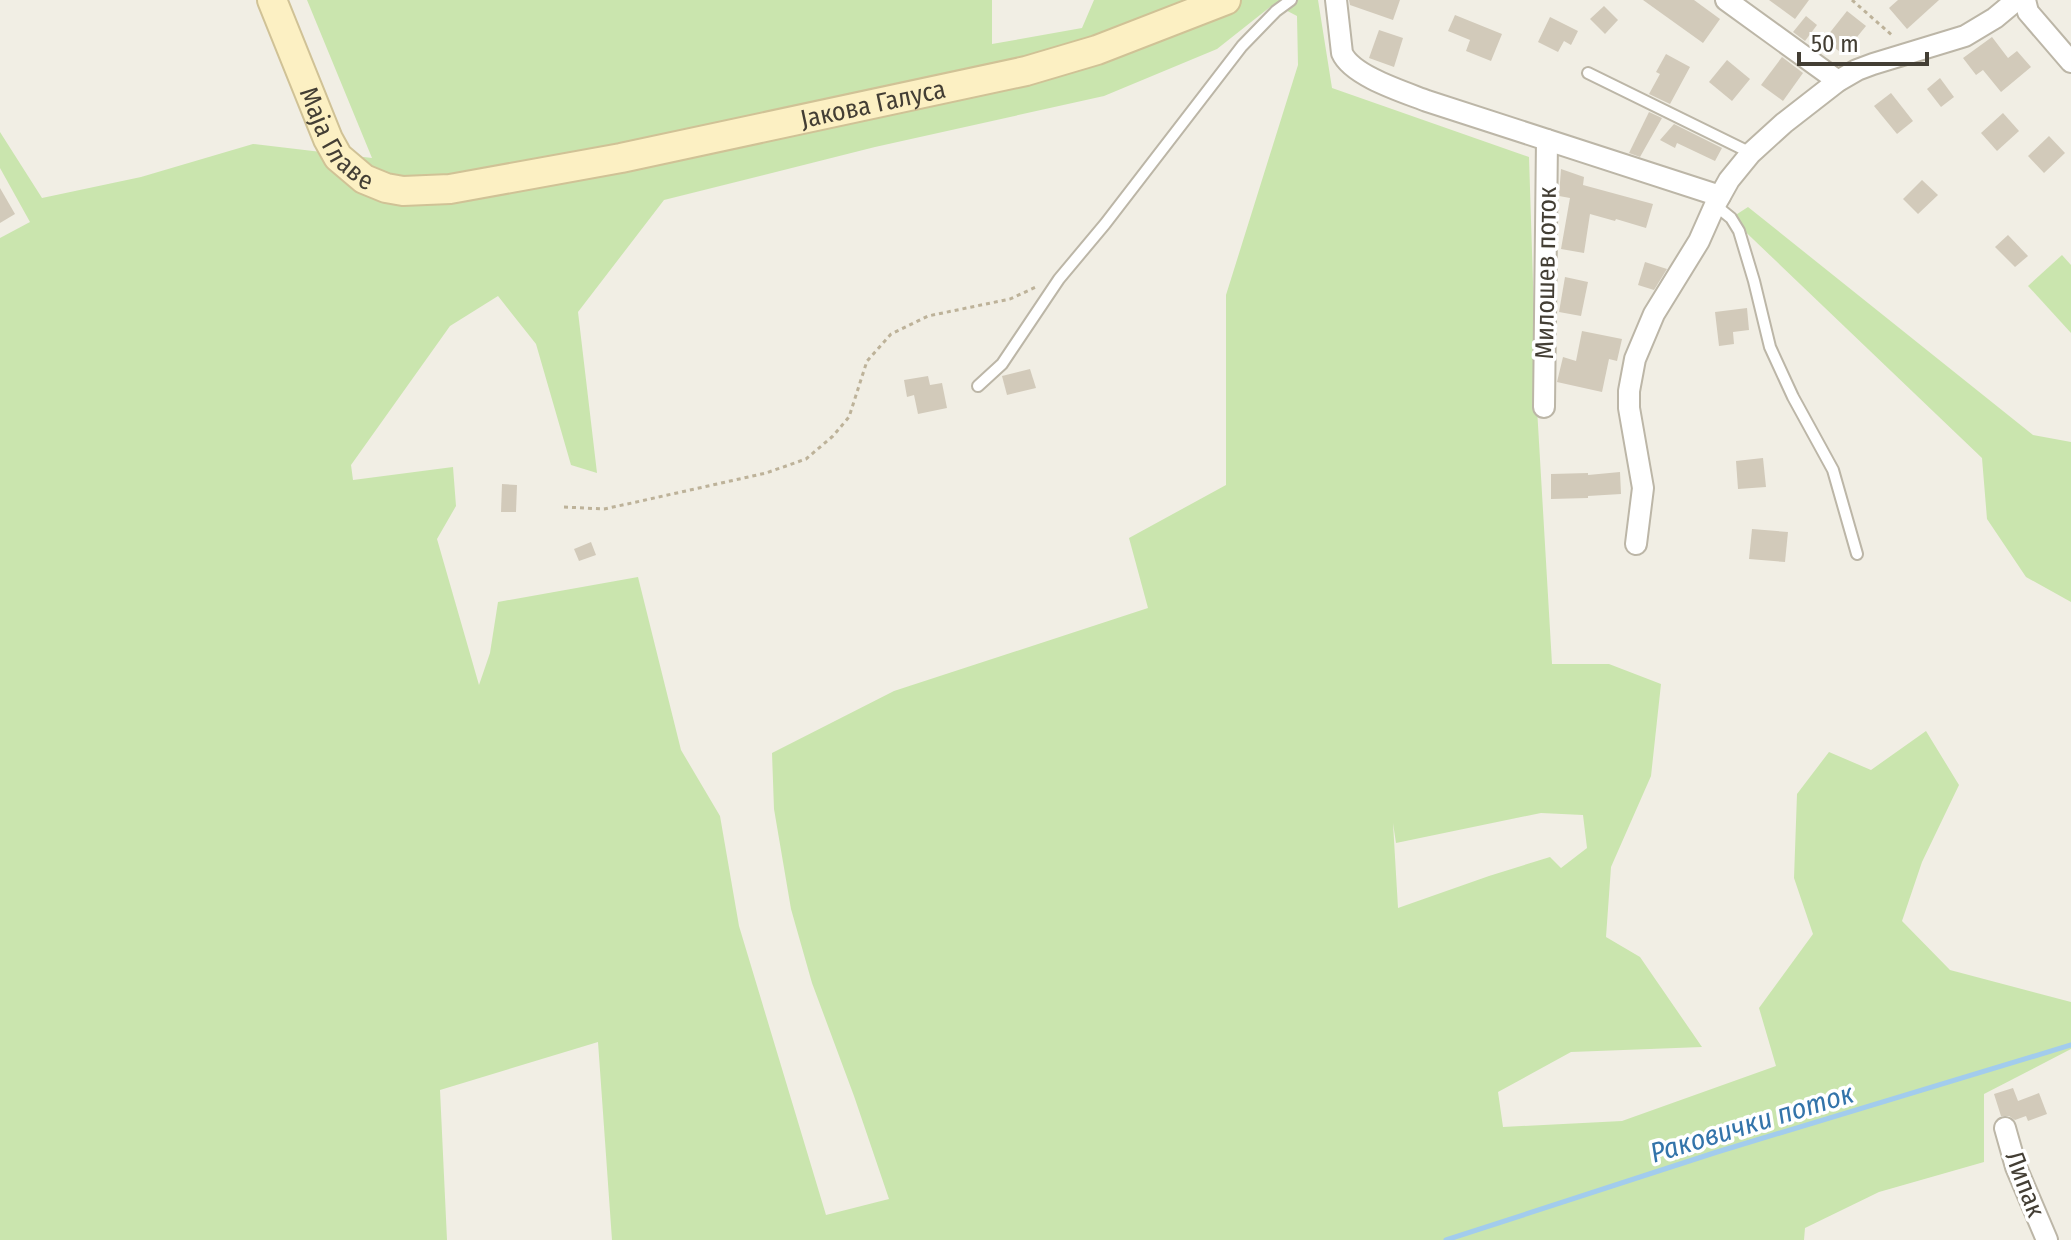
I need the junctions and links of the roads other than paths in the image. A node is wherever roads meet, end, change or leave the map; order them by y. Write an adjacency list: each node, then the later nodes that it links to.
1 (272, 0): 12 (street, Маја Главе)
2 (1226, 0): 12 (street, Јакова Галуса)
3 (1291, 0): 14 (lane)
4 (1336, 0): 10 (street)
5 (1726, 0): 9 (street)
6 (2025, 0): 7 (street); 9 (street)
7 (2071, 62)
8 (1588, 73): 11 (lane)
9 (1838, 81): 11 (street)
10 (1547, 140): 13 (street); 15 (street, Милошев поток)
11 (1751, 153): 13 (street)
12 (511, 178)
13 (1717, 201): 16 (street); 17 (lane)
14 (978, 386)
15 (1544, 407)
16 (1636, 544)
17 (1857, 554)
18 (2005, 1128): 19 (street, Липак)
19 (2047, 1240)

